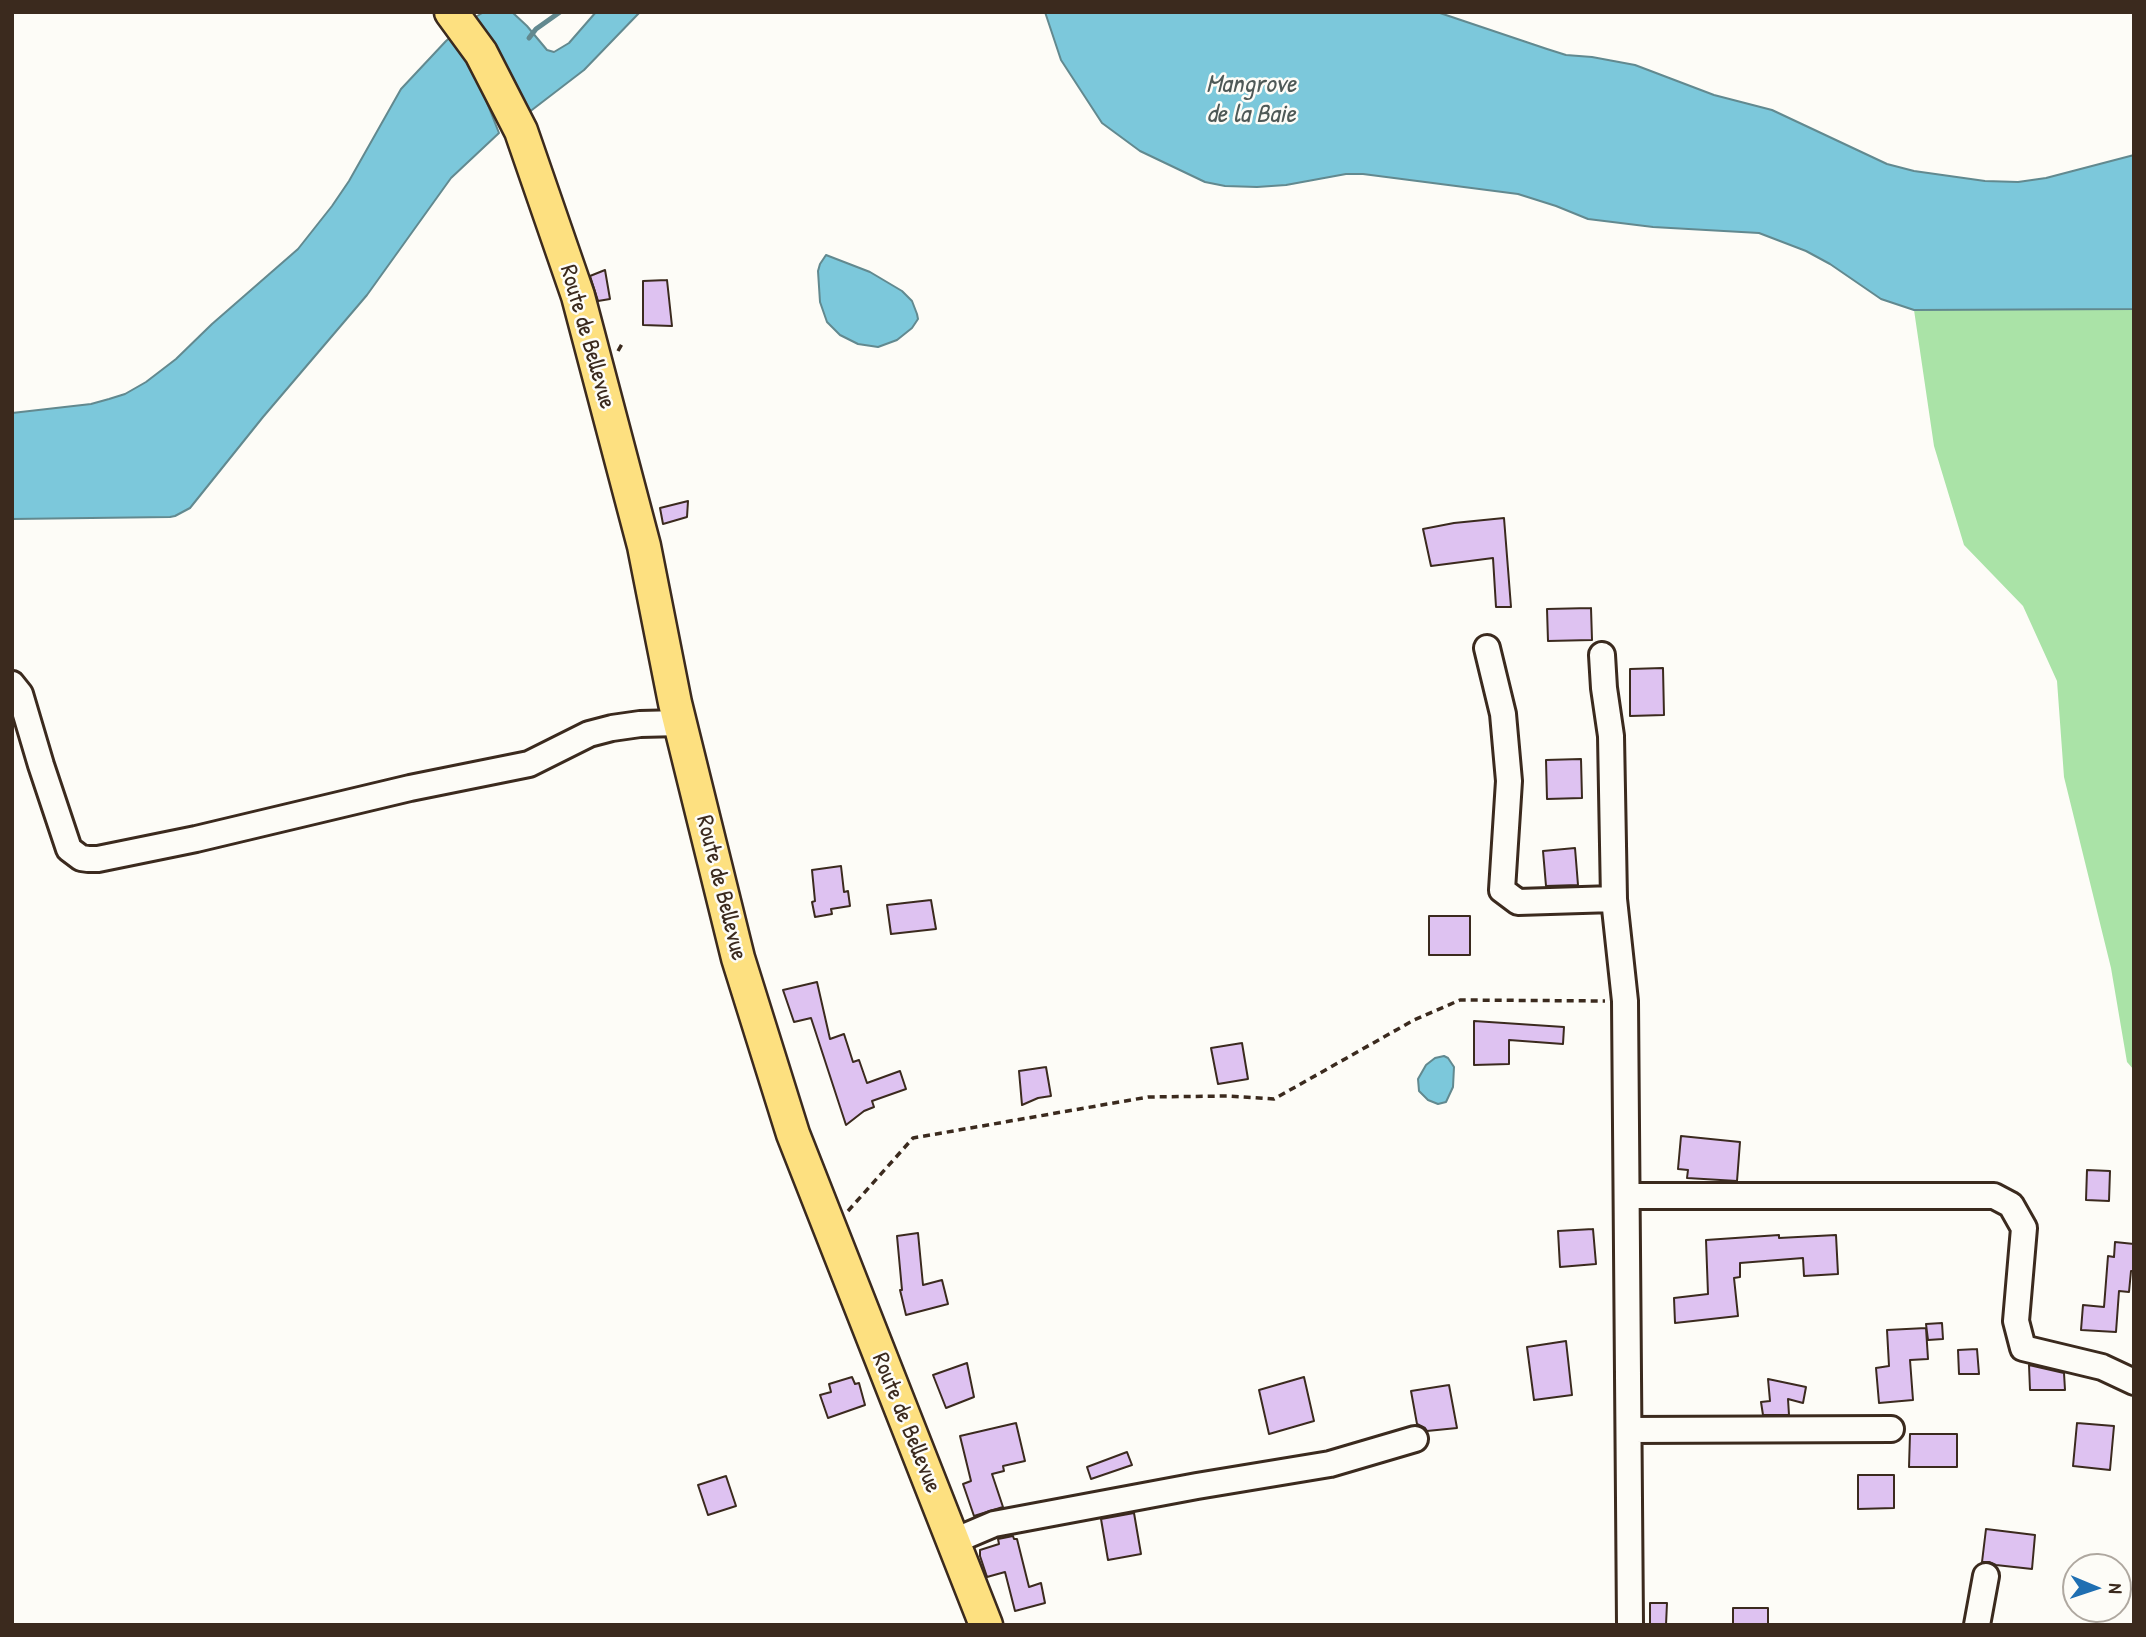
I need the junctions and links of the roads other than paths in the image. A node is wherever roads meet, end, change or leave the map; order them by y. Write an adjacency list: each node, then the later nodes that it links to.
1 (451, 12): 5 (main road, Route de Bellevue)
2 (1486, 648): 6 (street)
3 (1602, 655): 6 (street)
4 (12, 684): 5 (street)
5 (680, 723): 12 (main road, Route de Bellevue)
6 (1614, 899): 7 (street)
7 (1628, 1196): 8 (street); 10 (street)
8 (2134, 1382)
9 (1891, 1429): 10 (street)
10 (1629, 1430): 15 (street)
11 (1415, 1439): 12 (street)
12 (954, 1541): 14 (main road, Route de Bellevue)
13 (1986, 1576): 16 (street)
14 (986, 1625)
15 (1630, 1625)
16 (1977, 1625)

